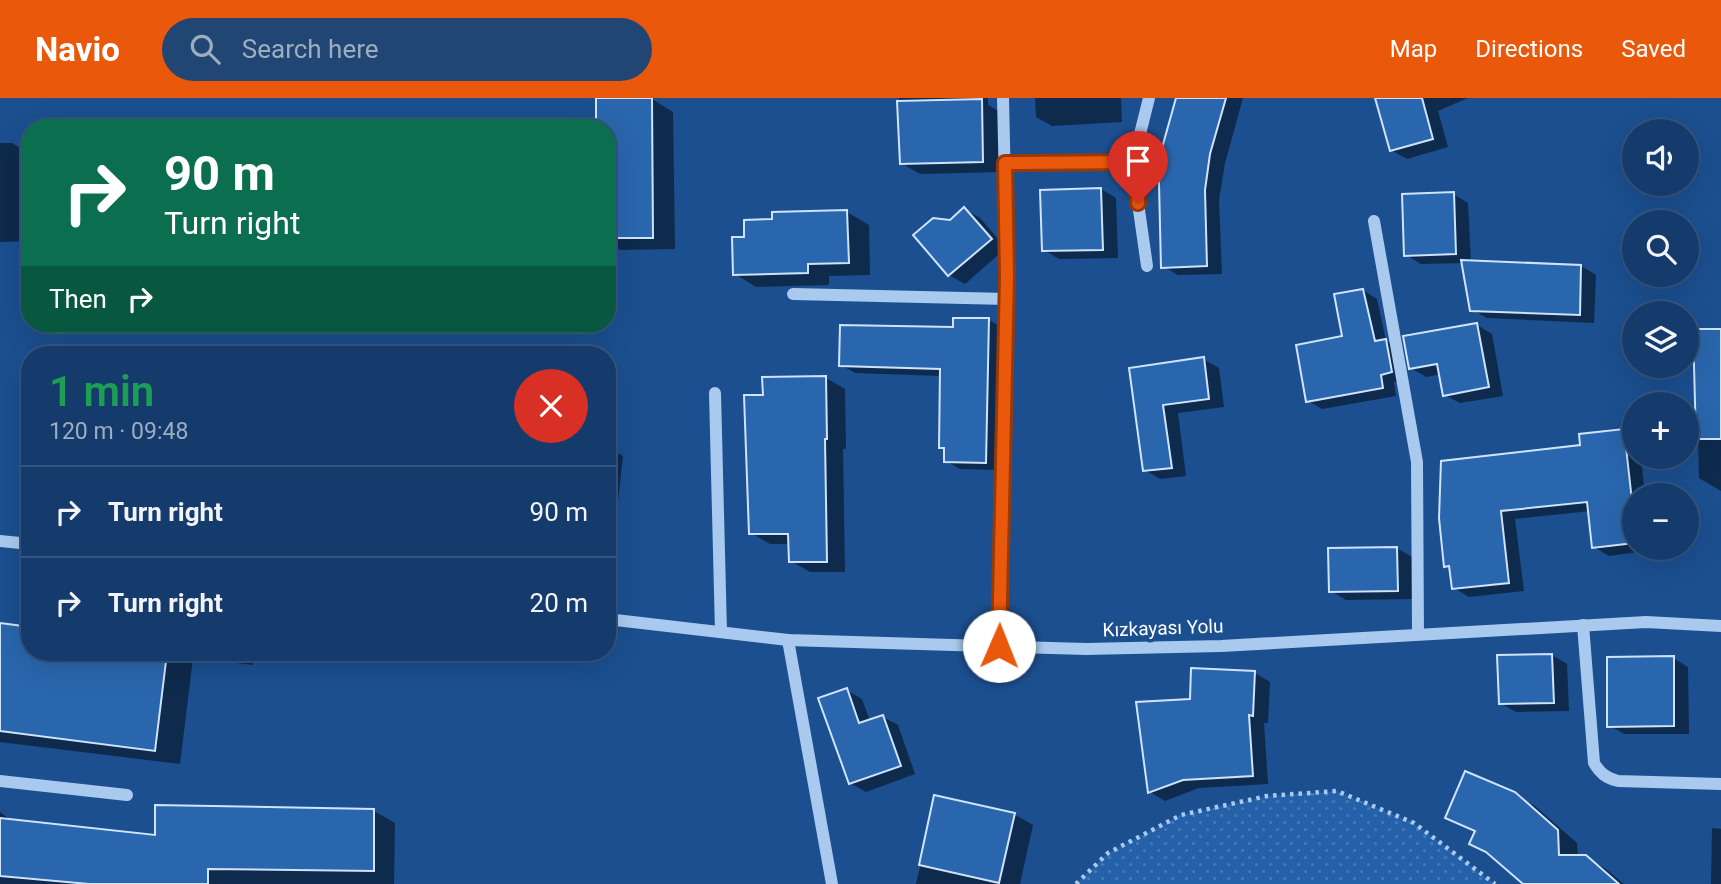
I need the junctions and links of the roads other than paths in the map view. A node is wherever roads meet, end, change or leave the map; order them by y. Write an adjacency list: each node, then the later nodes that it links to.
1 (1003, 98): 4 (street)
2 (1149, 98): 3 (street)
3 (1136, 162): 4 (street); 6 (street)
4 (1005, 163): 8 (street)
5 (1374, 221): 16 (street)
6 (1147, 266)
7 (793, 295): 8 (street)
8 (1006, 299): 18 (street)
9 (715, 393): 15 (street)
10 (0, 541): 11 (street)
11 (21, 543)
12 (616, 620): 15 (street, Kızkayası Yolu)
13 (1583, 625): 14 (street, Kızkayası Yolu); 16 (street, Kızkayası Yolu); 20 (street)
14 (1721, 626)
15 (721, 632): 17 (street, Kızkayası Yolu)
16 (1418, 633): 18 (street, Kızkayası Yolu)
17 (788, 640): 18 (street, Kızkayası Yolu); 22 (street)
18 (999, 646)
19 (0, 781): 21 (street)
20 (1721, 784)
21 (127, 795)
22 (832, 884)

